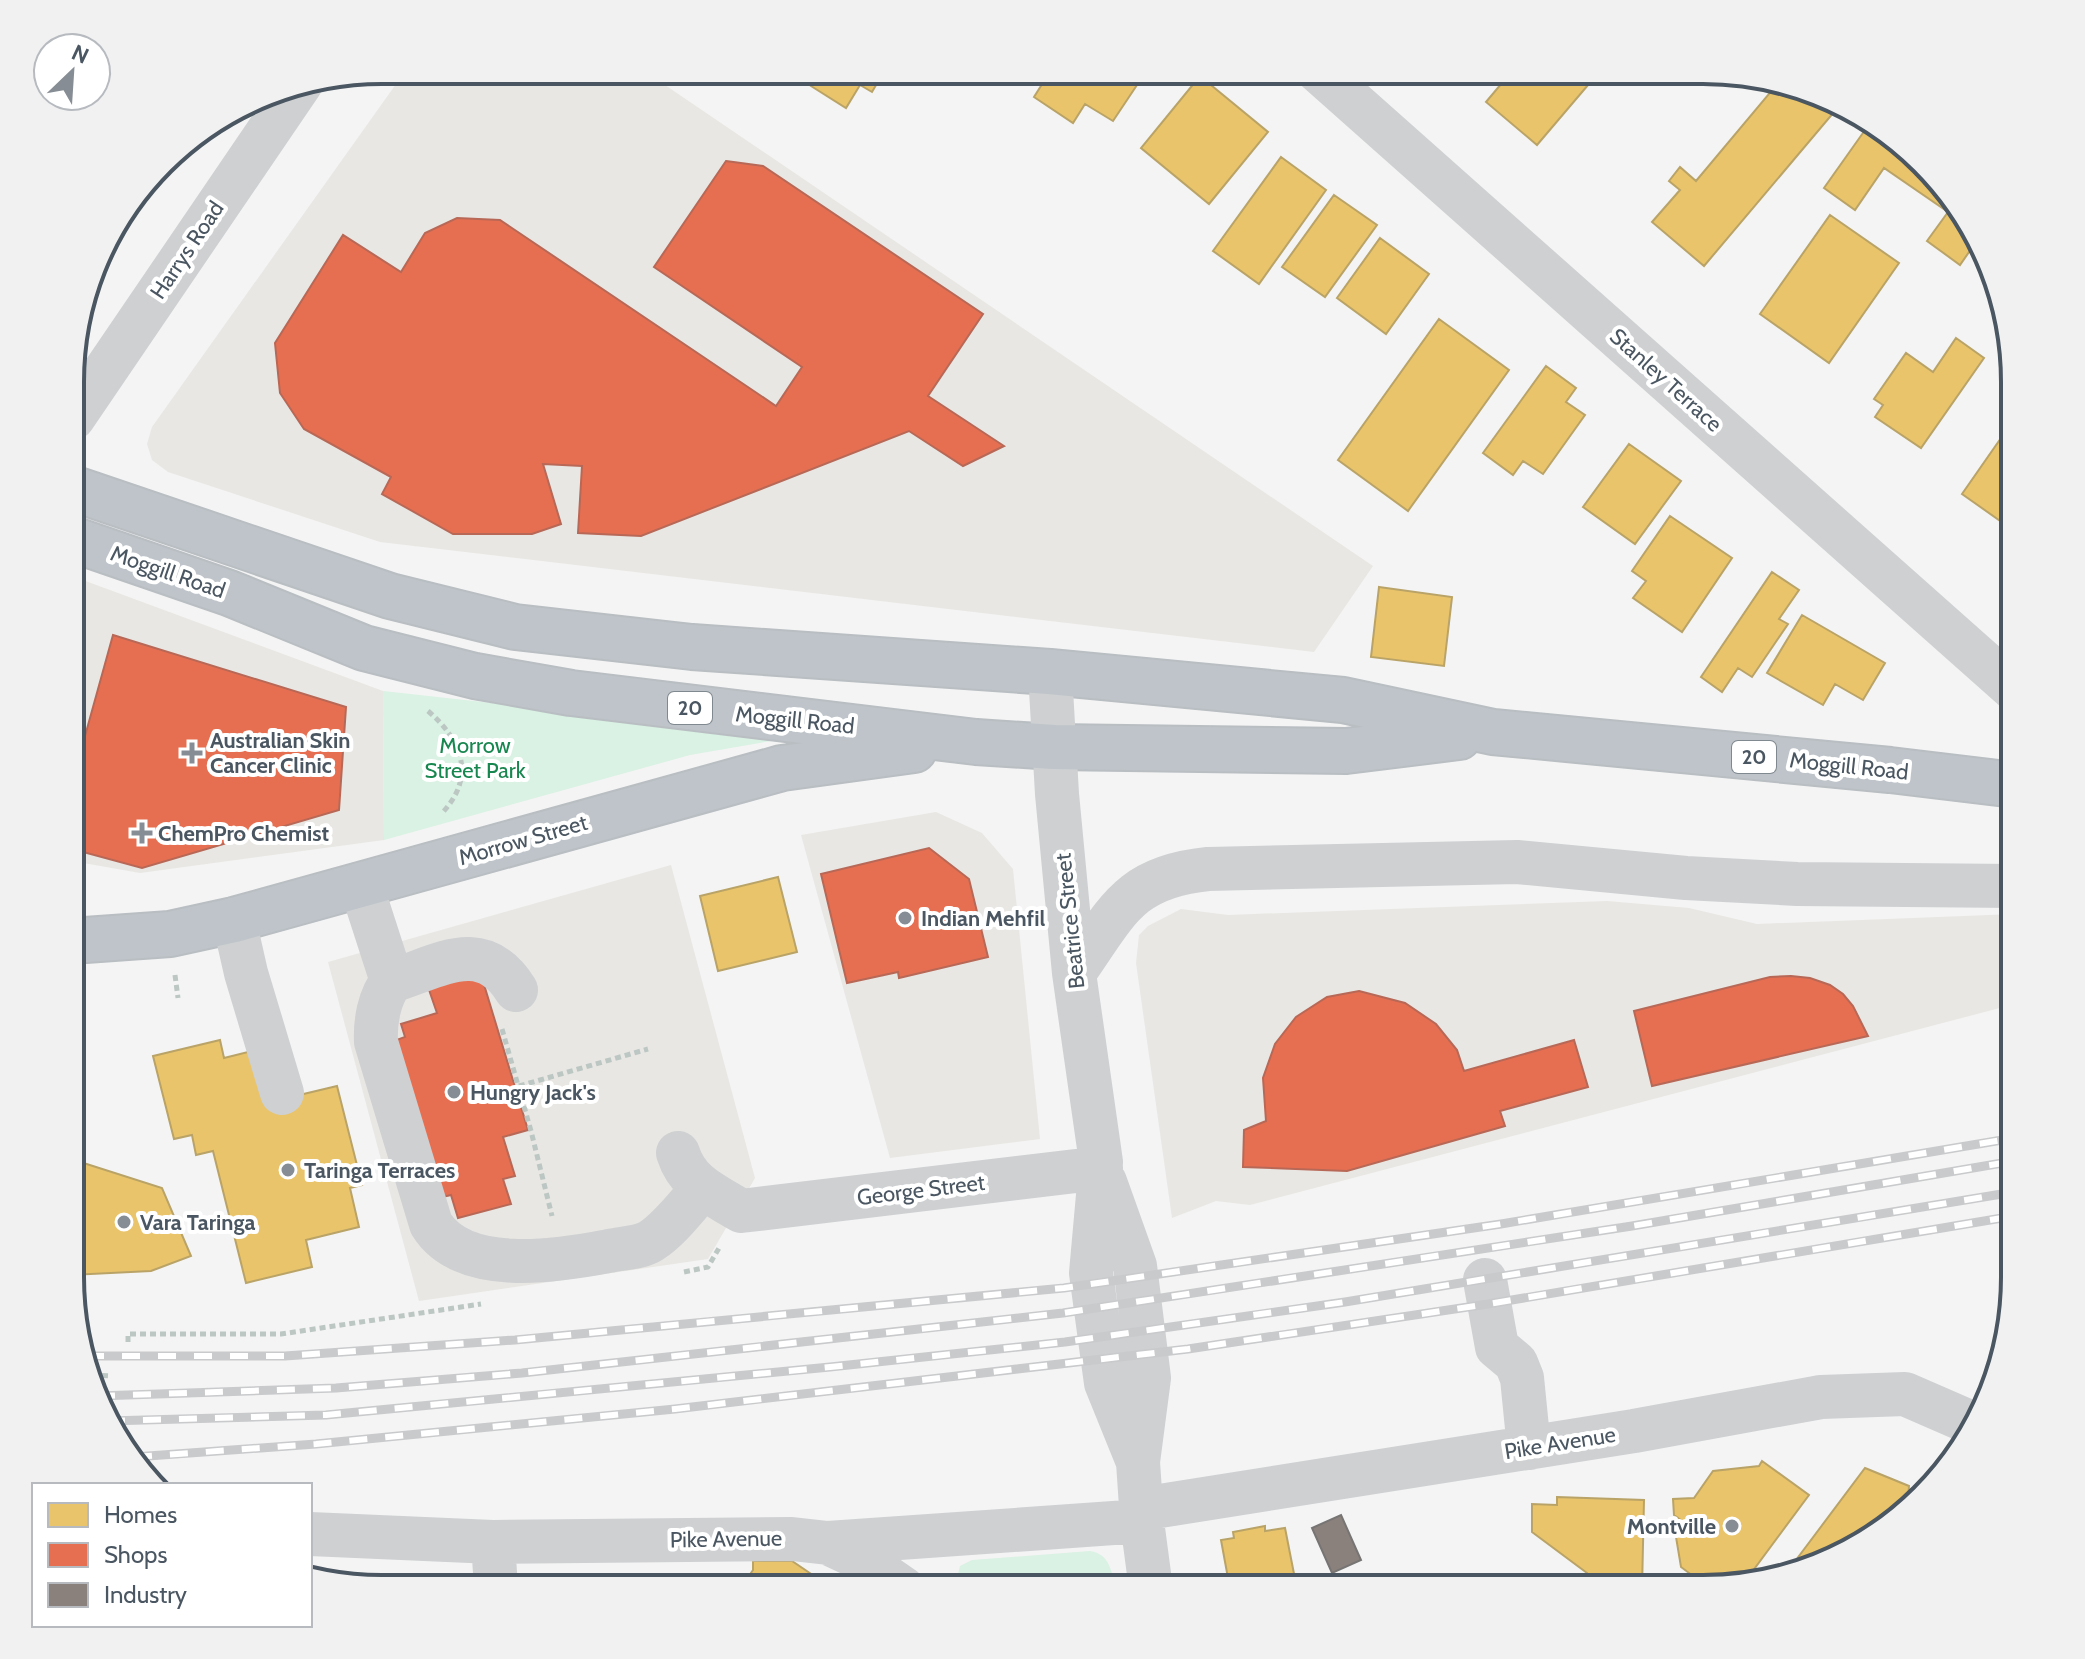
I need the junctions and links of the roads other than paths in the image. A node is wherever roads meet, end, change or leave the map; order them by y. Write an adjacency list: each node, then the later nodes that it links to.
1 (1333, 84): 7 (street, Stanley Terrace)
2 (290, 99): 3 (street, Harrys Road)
3 (84, 402)
4 (84, 492): 6 (highway, Moggill Road / 20)
5 (84, 543): 9 (highway, Moggill Road / 20)
6 (1050, 672): 8 (highway, Moggill Road / 20); 10 (street, Beatrice Street)
7 (2001, 678)
8 (1493, 732): 10 (highway, Moggill Road / 20); 11 (highway, Moggill Road / 20)
9 (976, 742): 10 (highway, Moggill Road / 20); 12 (highway, Morrow Street / 20)
10 (1054, 747): 16 (street, Beatrice Street)
11 (2001, 783)
12 (361, 885): 14 (highway, Morrow Street / 20); 17 (street)
13 (2001, 886): 16 (street)
14 (234, 920): 15 (highway, Morrow Street / 20); 19 (street)
15 (84, 936)
16 (1074, 973): 21 (street, Beatrice Street)
17 (392, 981): 18 (street); 22 (street)
18 (507, 1003)
19 (282, 1093)
20 (678, 1153): 22 (street)
21 (1101, 1168): 22 (street, George Street); 26 (street, Beatrice Street)
22 (703, 1188)
23 (1485, 1280): 25 (street)
24 (1964, 1420): 25 (street, Pike Avenue)
25 (1529, 1448): 26 (street, Pike Avenue)
26 (1141, 1515): 29 (street, Pike Avenue); 32 (street, Beatrice Street)
27 (312, 1534): 28 (street, Pike Avenue)
28 (493, 1542): 29 (street, Pike Avenue); 30 (street)
29 (828, 1543): 31 (street)
30 (495, 1575)
31 (884, 1575)
32 (1149, 1575)

